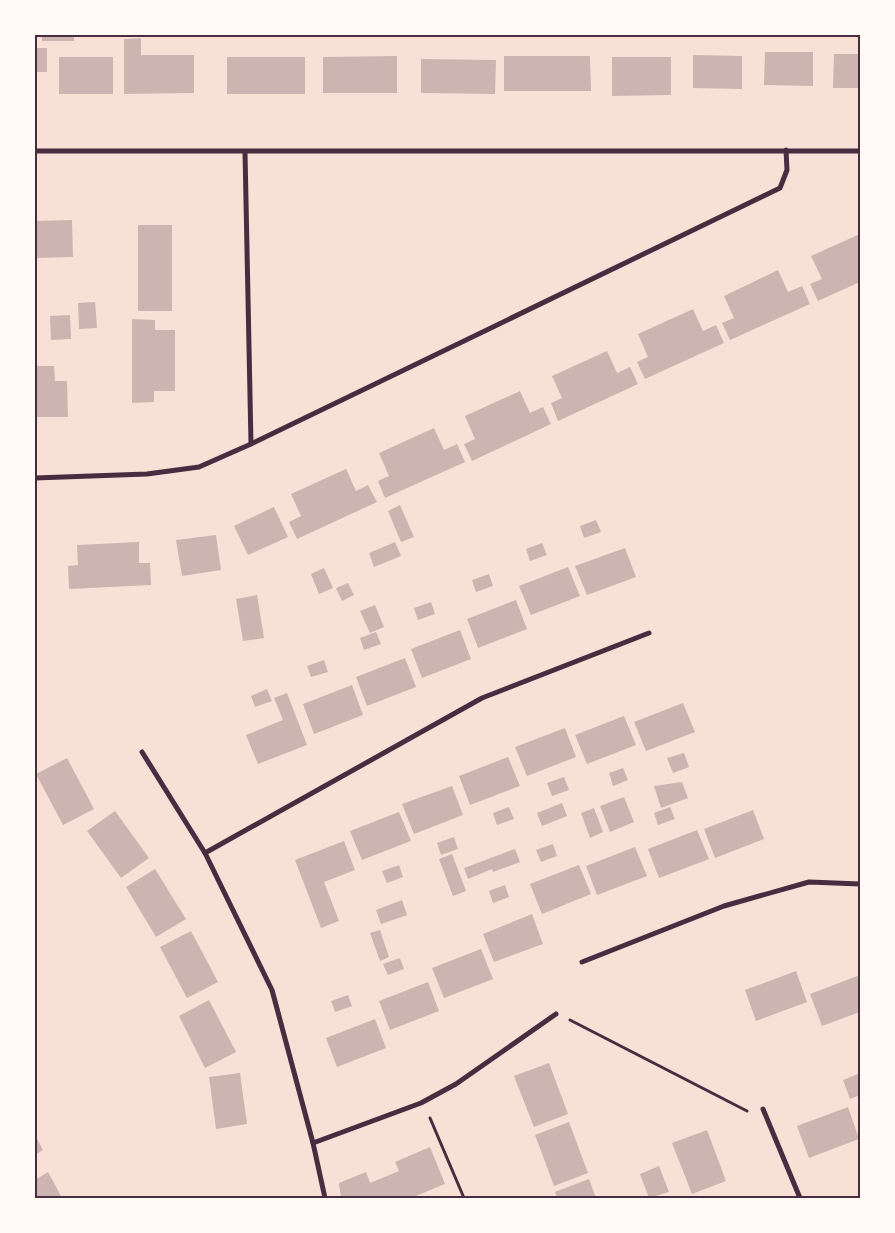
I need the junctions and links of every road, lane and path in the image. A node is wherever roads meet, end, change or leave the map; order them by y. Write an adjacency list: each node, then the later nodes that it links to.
1 (786, 150): 3 (street); 4 (street); 5 (street)
2 (35, 151): 4 (street)
3 (860, 151)
4 (245, 152): 5 (street)
5 (251, 444): 6 (street)
6 (35, 478)
7 (649, 633): 9 (street)
8 (142, 752): 9 (street)
9 (205, 853): 16 (street)
10 (860, 884): 11 (street)
11 (582, 962)
12 (556, 1014): 13 (street); 15 (path)
13 (421, 1102): 16 (street); 18 (path)
14 (764, 1109): 15 (street)
15 (769, 1123): 19 (street)
16 (313, 1143): 17 (street)
17 (325, 1198)
18 (464, 1198)
19 (800, 1198)

